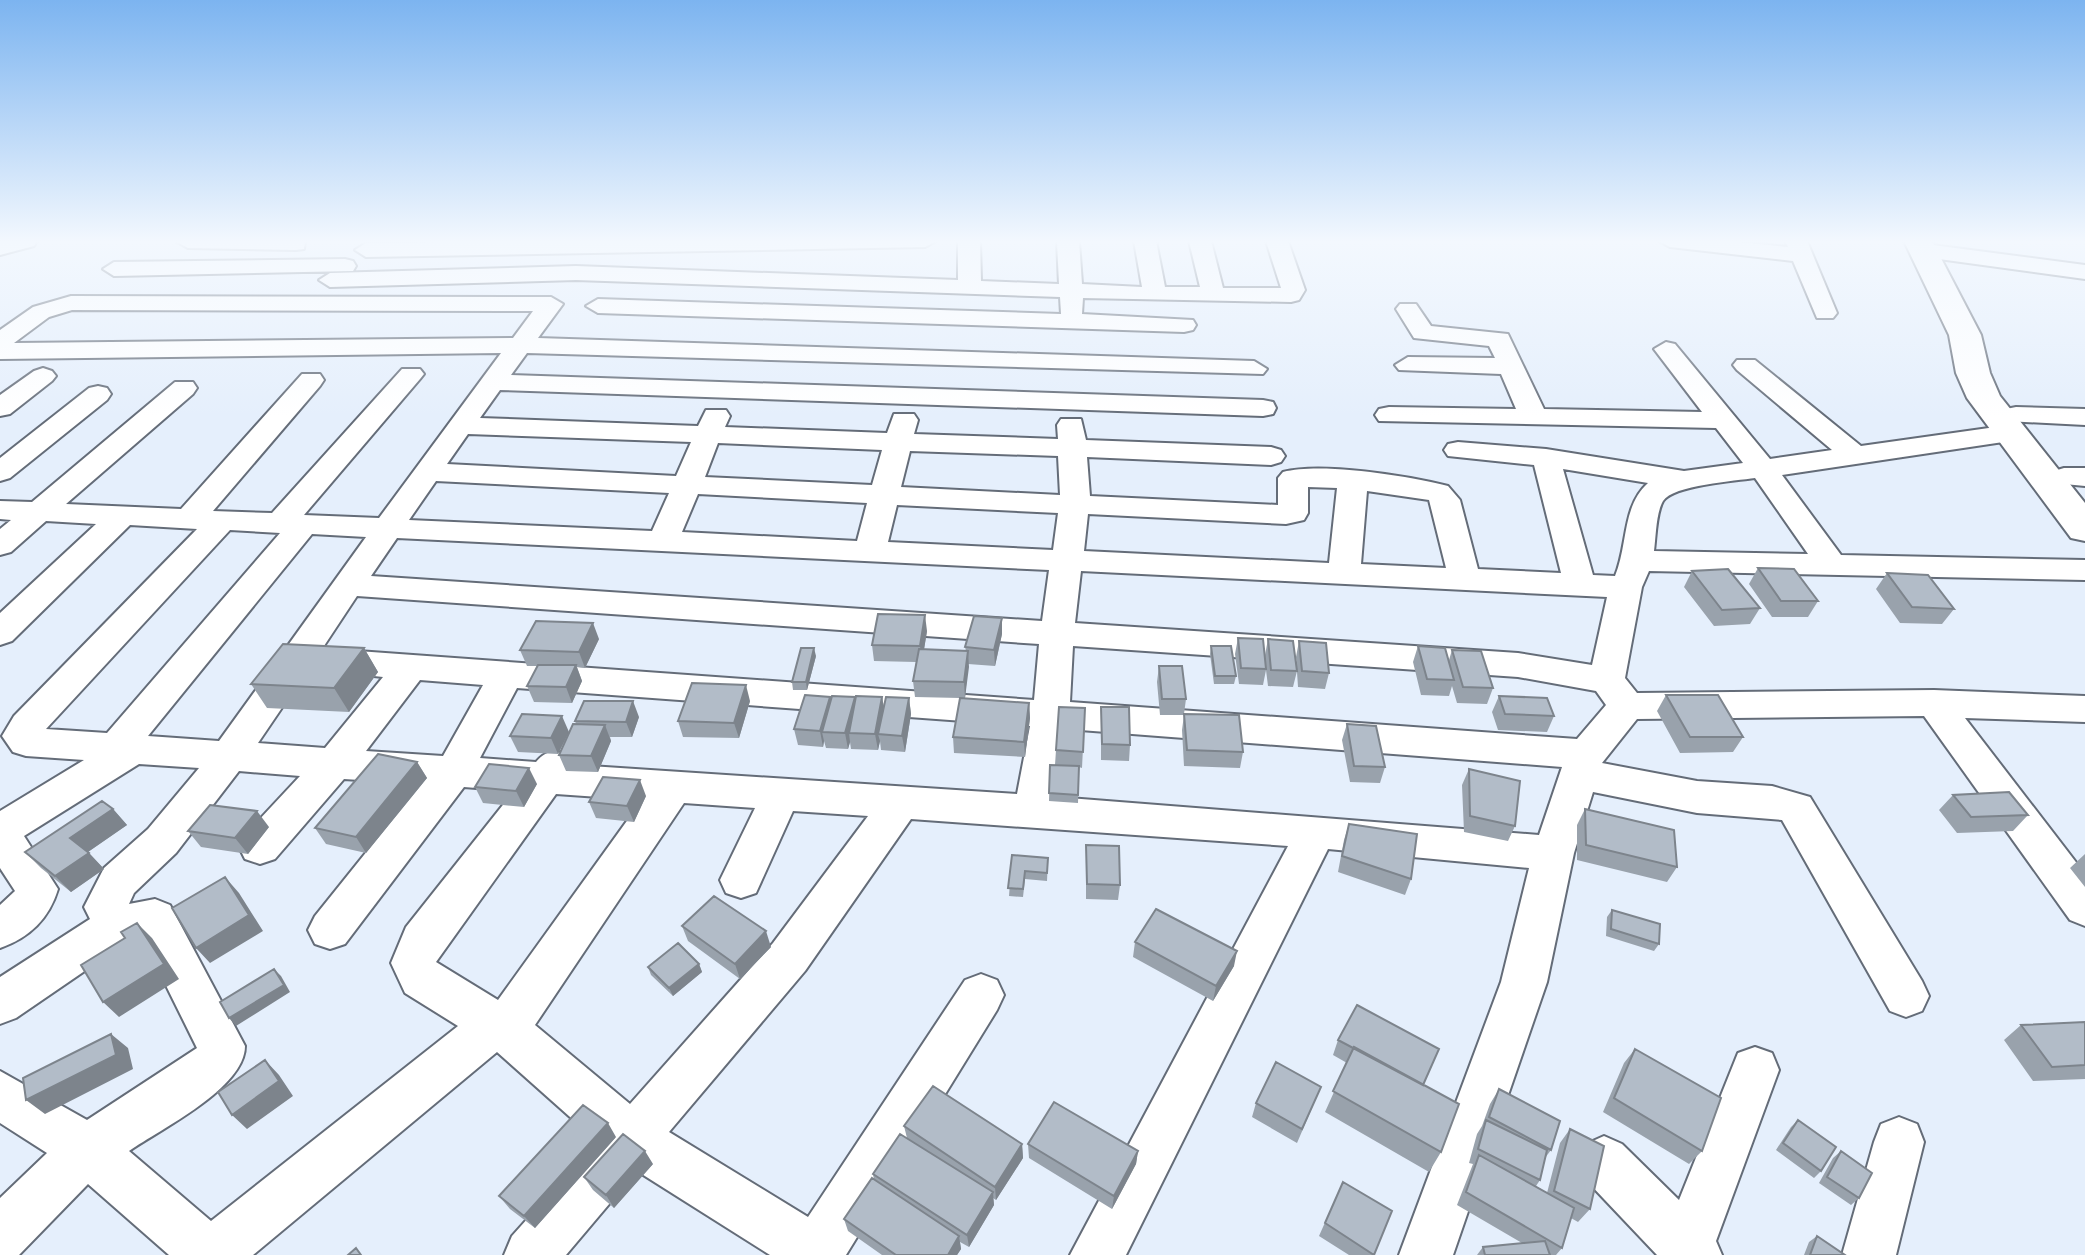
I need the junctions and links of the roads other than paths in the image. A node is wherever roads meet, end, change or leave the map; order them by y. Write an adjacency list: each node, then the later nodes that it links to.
1 (306, 300): 9 (street)
2 (555, 300): 10 (street)
3 (603, 300): 11 (street)
4 (769, 300): 13 (street)
5 (935, 300): 15 (street)
6 (1072, 300): 16 (street)
7 (1820, 300): 14 (street)
8 (1951, 300): 47 (highway)
9 (301, 304): 10 (street); 18 (street); 21 (street)
10 (551, 304): 20 (street)
11 (598, 306): 13 (street); 19 (street)
12 (1408, 309): 29 (street)
13 (764, 312): 15 (street); 24 (street)
14 (1825, 313)
15 (930, 319): 16 (street); 25 (street)
16 (1071, 323): 17 (street); 26 (street)
17 (1184, 325)
18 (0, 342)
19 (571, 345): 20 (street); 24 (street); 35 (street)
20 (518, 347): 21 (street); 34 (street)
21 (256, 348): 23 (street)
22 (1666, 349): 46 (street)
23 (0, 351)
24 (743, 351): 25 (street); 37 (street)
25 (921, 357): 26 (street); 39 (street)
26 (1071, 362): 30 (street); 40 (street)
27 (1408, 365): 29 (street)
28 (1746, 365): 53 (street)
29 (1513, 366): 45 (street)
30 (1254, 369)
31 (411, 374): 70 (street)
32 (43, 376): 41 (street)
33 (311, 380): 69 (street)
34 (494, 382): 35 (street); 48 (street)
35 (541, 384): 37 (street)
36 (184, 388): 67 (street)
37 (726, 390): 39 (street); 49 (street)
38 (98, 394): 57 (street)
39 (911, 396): 40 (street); 50 (street)
40 (1070, 402): 42 (street); 51 (street)
41 (0, 408)
42 (1263, 408)
43 (1389, 415): 45 (street)
44 (2085, 417): 47 (street)
45 (1534, 418): 46 (street)
46 (1721, 420): 56 (street)
47 (2013, 424): 53 (street); 59 (highway); 72 (highway)
48 (460, 425): 49 (street); 58 (street)
49 (708, 435): 50 (street); 62 (street)
50 (899, 442): 51 (street); 63 (street)
51 (1073, 448): 54 (street); 64 (street)
52 (1458, 450): 55 (street)
53 (1855, 455): 56 (street)
54 (1271, 456)
55 (1546, 458): 61 (street); 83 (street)
56 (1763, 469): 61 (street); 77 (street)
57 (0, 472)
58 (427, 472): 62 (street); 71 (street)
59 (2075, 477): 65 (highway)
60 (1353, 480): 64 (street); 79 (street); 81 (street)
61 (1684, 480): 80 (street)
62 (687, 484): 63 (street); 73 (street)
63 (885, 493): 64 (street); 75 (street)
64 (1075, 502): 76 (street)
65 (2085, 503)
66 (0, 510): 67 (street)
67 (38, 512): 68 (street); 74 (street)
68 (122, 516): 69 (street); 85 (street)
69 (205, 520): 70 (street); 94 (street)
70 (292, 524): 71 (street); 95 (street)
71 (388, 528): 73 (street); 82 (street)
72 (2085, 529)
73 (663, 541): 75 (street)
74 (0, 545)
75 (870, 551): 76 (street)
76 (1067, 561): 79 (street); 84 (street)
77 (1830, 563): 78 (street); 80 (street)
78 (2085, 570)
79 (1344, 574): 81 (street)
80 (1632, 574): 83 (street); 89 (street)
81 (1465, 580): 83 (street)
82 (347, 585): 84 (street); 86 (street)
83 (1580, 585)
84 (1057, 631): 89 (street); 93 (street)
85 (0, 633)
86 (295, 659): 87 (street); 96 (street)
87 (411, 667): 88 (street); 97 (street)
88 (506, 675): 91 (street); 99 (street)
89 (1617, 693): 90 (street); 98 (street)
90 (1934, 703): 92 (street); 110 (street)
91 (587, 709): 93 (street); 100 (street)
92 (2085, 709)
93 (1051, 714): 98 (street); 104 (street)
94 (14, 736): 95 (street)
95 (126, 748): 96 (street); 106 (street)
96 (231, 755): 97 (street); 111 (street)
97 (335, 763): 99 (street); 107 (street)
98 (1582, 764): 108 (street); 115 (street)
99 (452, 774): 100 (street); 113 (street)
100 (549, 778): 101 (street); 117 (street)
101 (673, 787): 102 (street); 117 (street)
102 (781, 794): 103 (street); 109 (street)
103 (901, 802): 104 (street); 120 (street)
104 (1034, 812): 105 (street)
105 (1316, 831): 108 (street); 129 (street)
106 (0, 832): 112 (street)
107 (260, 847)
108 (1553, 853): 130 (street)
109 (741, 880)
110 (2085, 907)
111 (117, 925): 116 (street); 122 (street)
112 (0, 929)
113 (330, 930)
114 (981, 995): 126 (street)
115 (1906, 996)
116 (0, 1003)
117 (500, 1026): 120 (street); 127 (street)
118 (1755, 1070): 125 (street)
119 (0, 1095): 122 (street)
120 (633, 1139): 126 (street); 128 (street)
121 (1899, 1142): 131 (street)
122 (87, 1149): 124 (street); 127 (street)
123 (1604, 1162): 125 (street)
124 (0, 1236)
125 (1689, 1253)
126 (817, 1254)
127 (210, 1255)
128 (531, 1255)
129 (1097, 1255)
130 (1426, 1255)
131 (1869, 1255)

